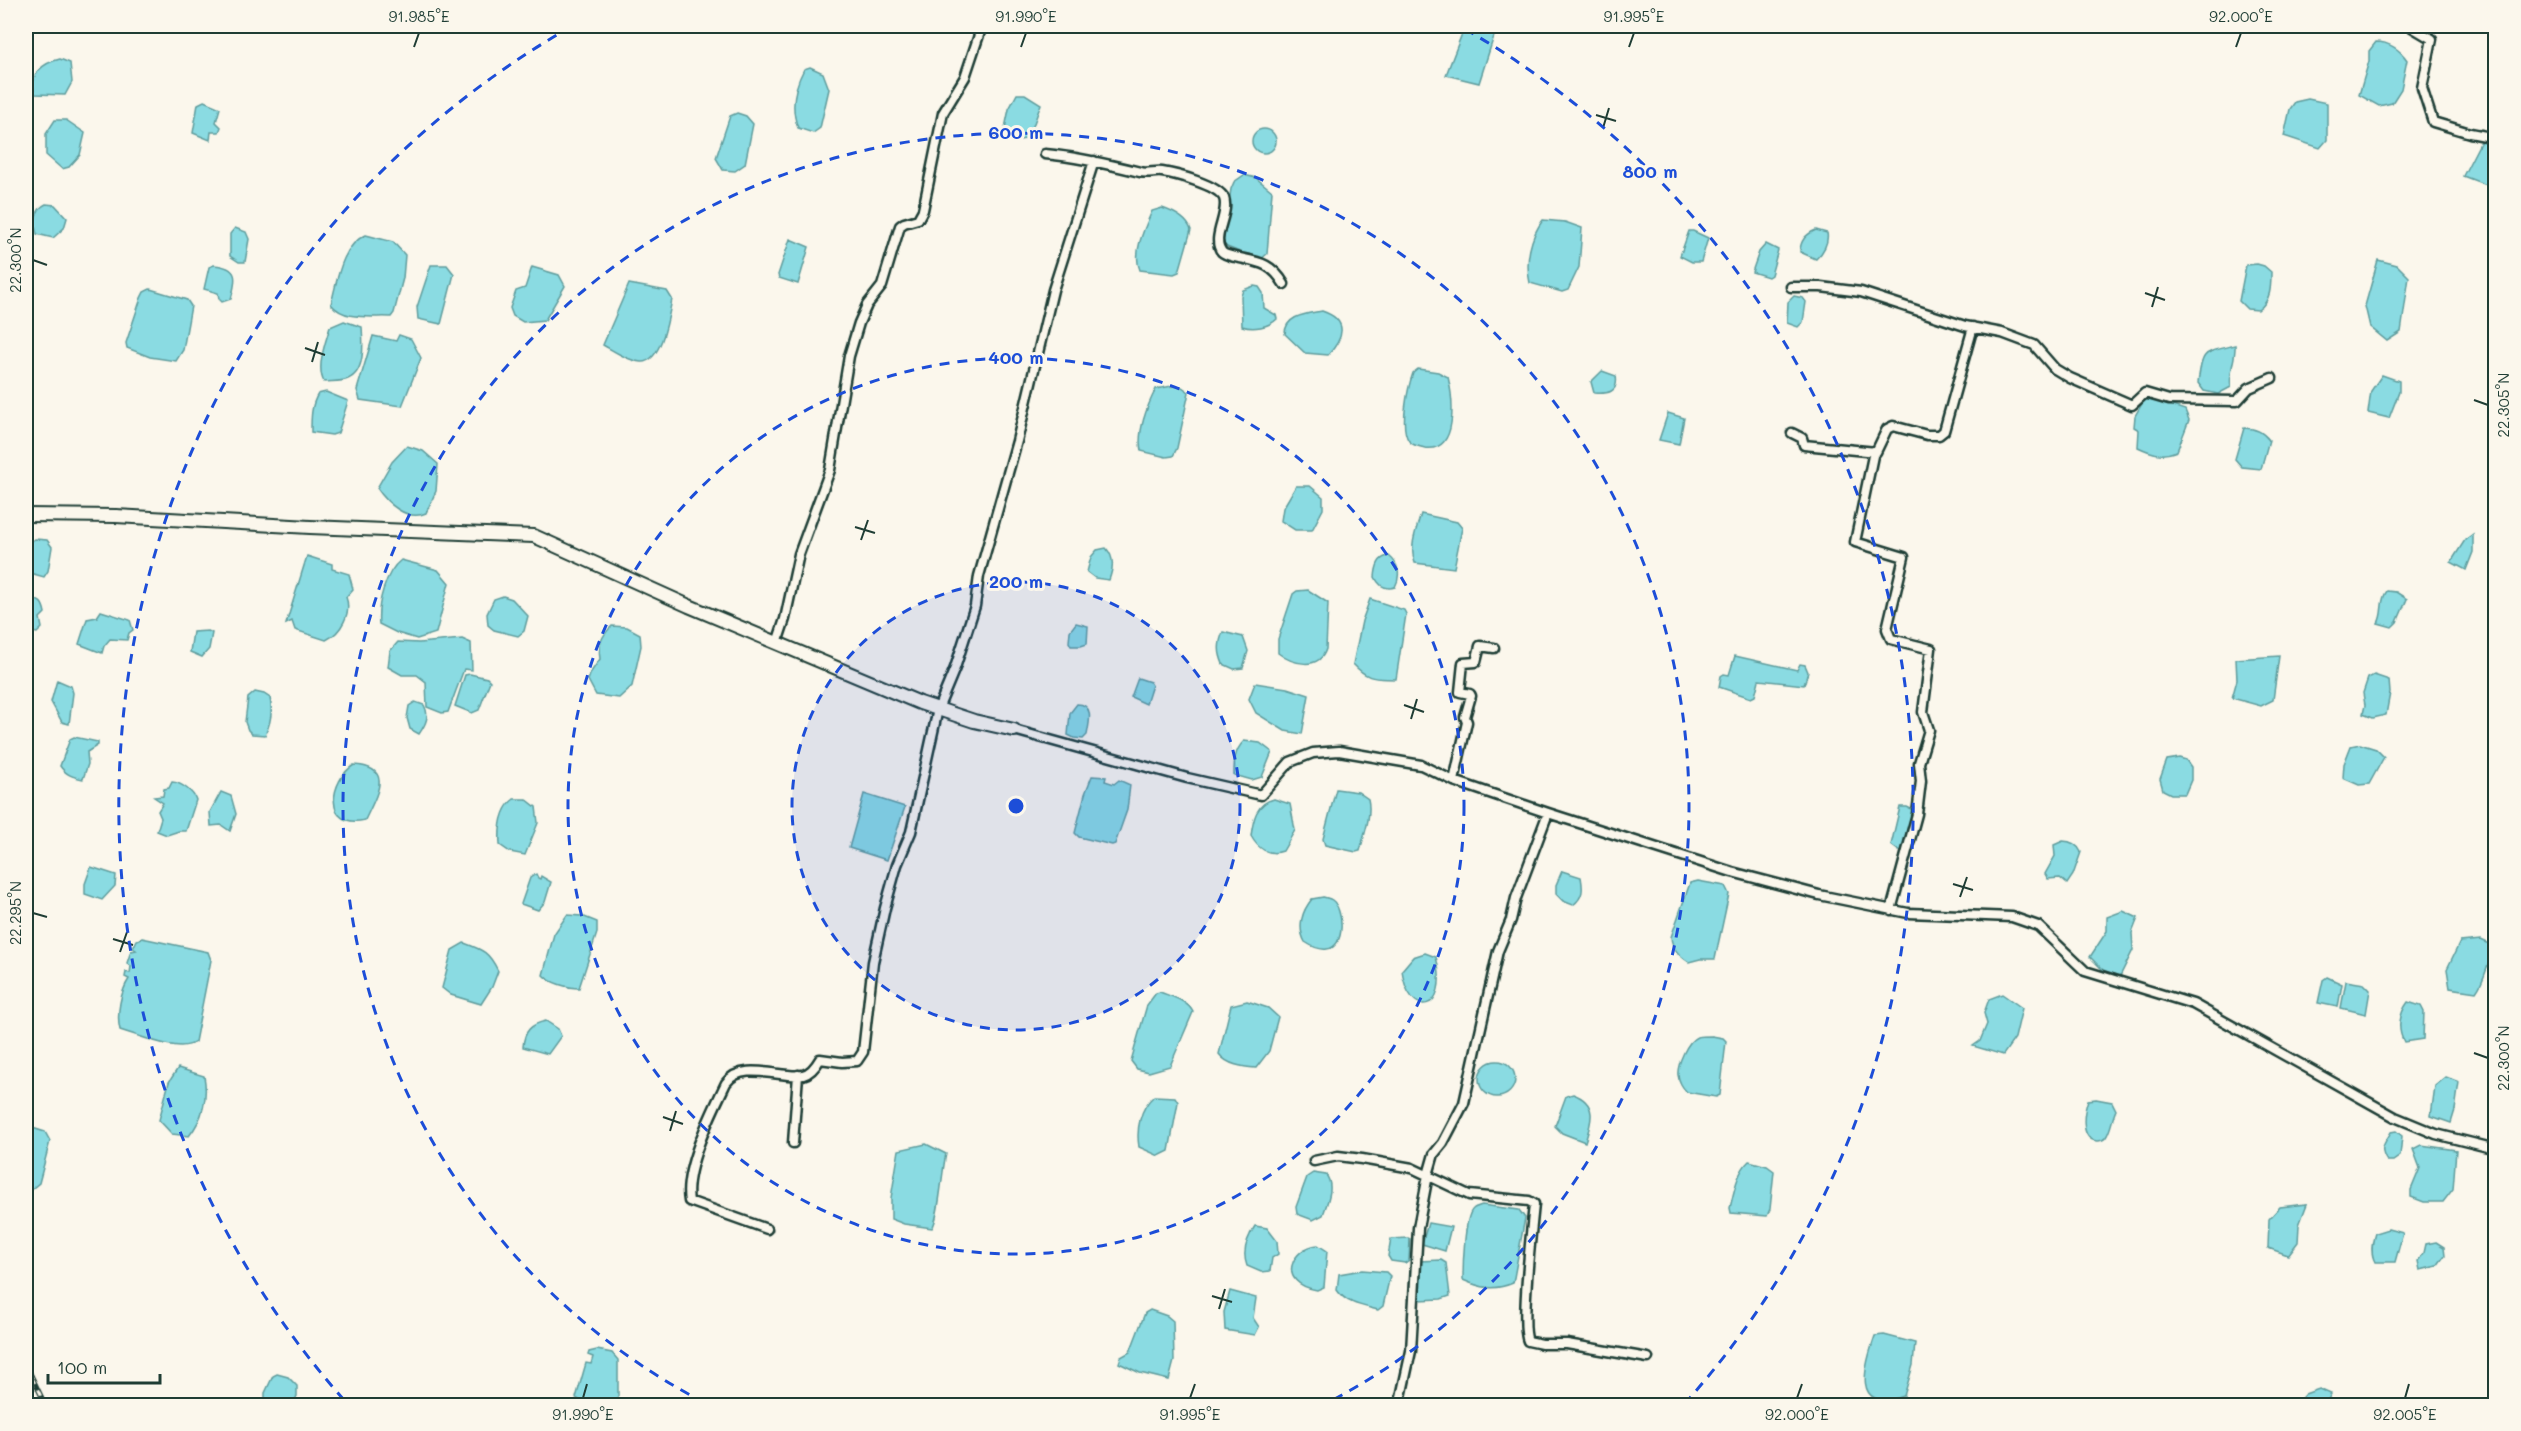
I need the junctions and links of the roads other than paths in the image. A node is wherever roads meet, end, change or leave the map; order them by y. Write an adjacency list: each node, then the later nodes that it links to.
1 (982, 26): 13 (street)
2 (2410, 26): 3 (street)
3 (2496, 138)
4 (1045, 154): 5 (street)
5 (1094, 161): 6 (street); 15 (street)
6 (1284, 284)
7 (1791, 287): 8 (street)
8 (1973, 327): 9 (street); 11 (street)
9 (2272, 378)
10 (1792, 433): 11 (street)
11 (1874, 452): 19 (street)
12 (26, 515): 13 (street)
13 (777, 643): 15 (street)
14 (1494, 648): 17 (street)
15 (938, 709): 16 (street); 20 (street)
16 (1014, 730): 17 (street)
17 (1454, 781): 18 (street)
18 (1548, 813): 19 (street); 24 (street)
19 (1891, 910): 22 (street)
20 (798, 1074): 21 (street); 25 (street)
21 (793, 1143)
22 (2496, 1149)
23 (1314, 1161): 24 (street)
24 (1428, 1175): 26 (street); 27 (street)
25 (767, 1229)
26 (1648, 1358)
27 (1399, 1406)

